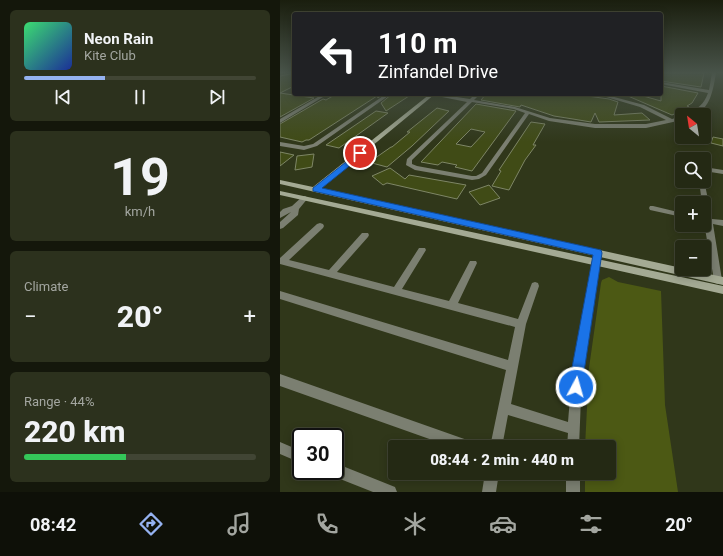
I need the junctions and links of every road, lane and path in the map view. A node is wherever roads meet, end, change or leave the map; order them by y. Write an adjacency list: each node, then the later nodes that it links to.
1 (321, 96): 12 (street)
2 (385, 96): 14 (street)
3 (430, 96): 19 (street)
4 (443, 96): 8 (street)
5 (476, 96): 8 (street)
6 (605, 96): 13 (street)
7 (709, 96): 9 (street)
8 (471, 101): 10 (street); 10 (street)
9 (700, 108)
10 (528, 112): 13 (street)
11 (675, 120): 13 (street)
12 (280, 121)
13 (672, 121)
14 (280, 144)
15 (711, 170): 16 (street)
16 (723, 172)
17 (280, 182): 19 (street)
18 (280, 187): 19 (street)
19 (316, 189): 24 (street)
20 (280, 193): 21 (street)
21 (304, 198): 22 (street); 24 (street); 34 (street)
22 (295, 208): 26 (street); 29 (street)
23 (653, 208): 25 (street)
24 (405, 209): 34 (street)
25 (675, 213)
26 (280, 216)
27 (711, 221): 28 (street)
28 (723, 223)
29 (280, 226)
30 (320, 226): 35 (street)
31 (709, 232): 38 (street)
32 (365, 235): 37 (street)
33 (422, 250): 40 (street)
34 (597, 257): 38 (street); 41 (street); 48 (street)
35 (282, 261): 37 (street)
36 (473, 263): 43 (street)
37 (331, 274): 40 (street)
38 (721, 280)
39 (534, 286): 44 (street)
40 (396, 290): 43 (street)
41 (723, 290)
42 (280, 295): 45 (street)
43 (452, 305): 44 (street)
44 (521, 324): 45 (street)
45 (512, 366): 47 (street)
46 (280, 380): 49 (street)
47 (505, 408): 48 (street); 50 (street)
48 (573, 430): 51 (street)
49 (450, 440)
50 (498, 440)
51 (573, 440)
52 (280, 448): 53 (street)
53 (292, 453)
54 (344, 474): 57 (street)
55 (491, 480): 58 (street)
56 (573, 480): 59 (street)
57 (390, 492)
58 (489, 492)
59 (573, 492)

